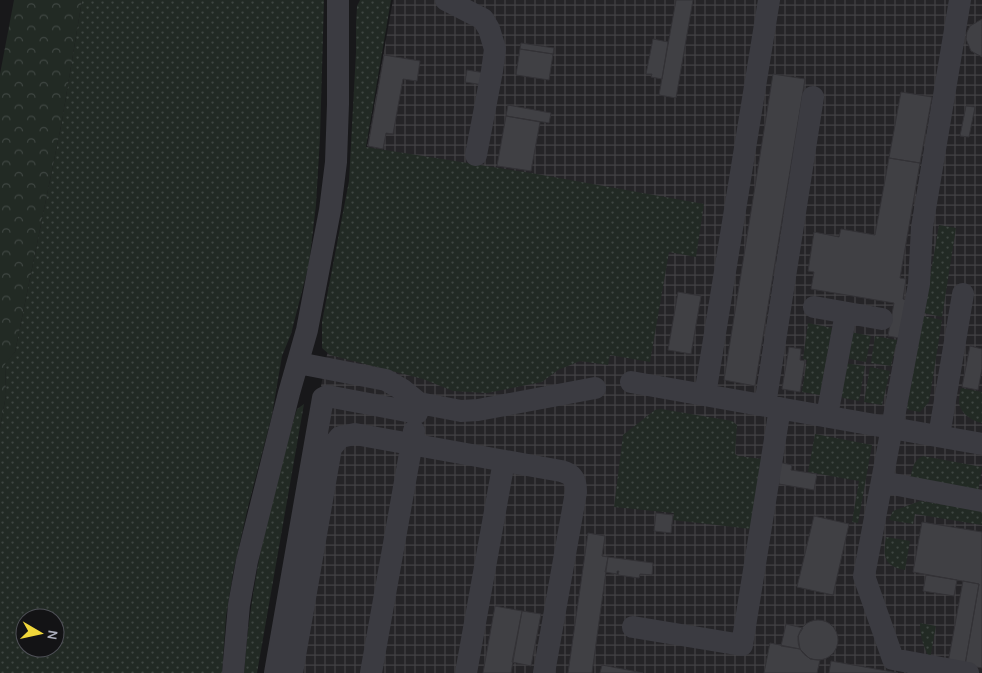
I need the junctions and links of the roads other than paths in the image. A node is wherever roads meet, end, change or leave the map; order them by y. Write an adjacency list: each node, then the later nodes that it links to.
1 (338, 0): 12 (street)
2 (446, 0): 5 (street)
3 (769, 0): 15 (street)
4 (960, 0): 19 (street)
5 (474, 7): 7 (street)
6 (813, 97): 16 (street)
7 (476, 155)
8 (963, 294): 20 (street)
9 (814, 307): 10 (street)
10 (846, 313): 11 (street); 18 (street)
11 (882, 319)
12 (298, 363): 17 (street); 27 (street)
13 (631, 382): 15 (street)
14 (595, 388): 17 (street)
15 (705, 395): 16 (street)
16 (773, 407): 18 (street); 26 (street)
17 (418, 408): 21 (street); 28 (street)
18 (827, 416): 19 (street)
19 (892, 428): 20 (street); 24 (street)
20 (939, 436): 22 (street)
21 (412, 444): 23 (street); 29 (street); 30 (street)
22 (982, 444)
23 (504, 461): 31 (street); 32 (street)
24 (882, 482): 25 (street); 33 (street)
25 (982, 501)
26 (633, 627)
27 (233, 673)
28 (275, 673)
29 (292, 673)
30 (371, 673)
31 (466, 673)
32 (544, 673)
33 (968, 673)

